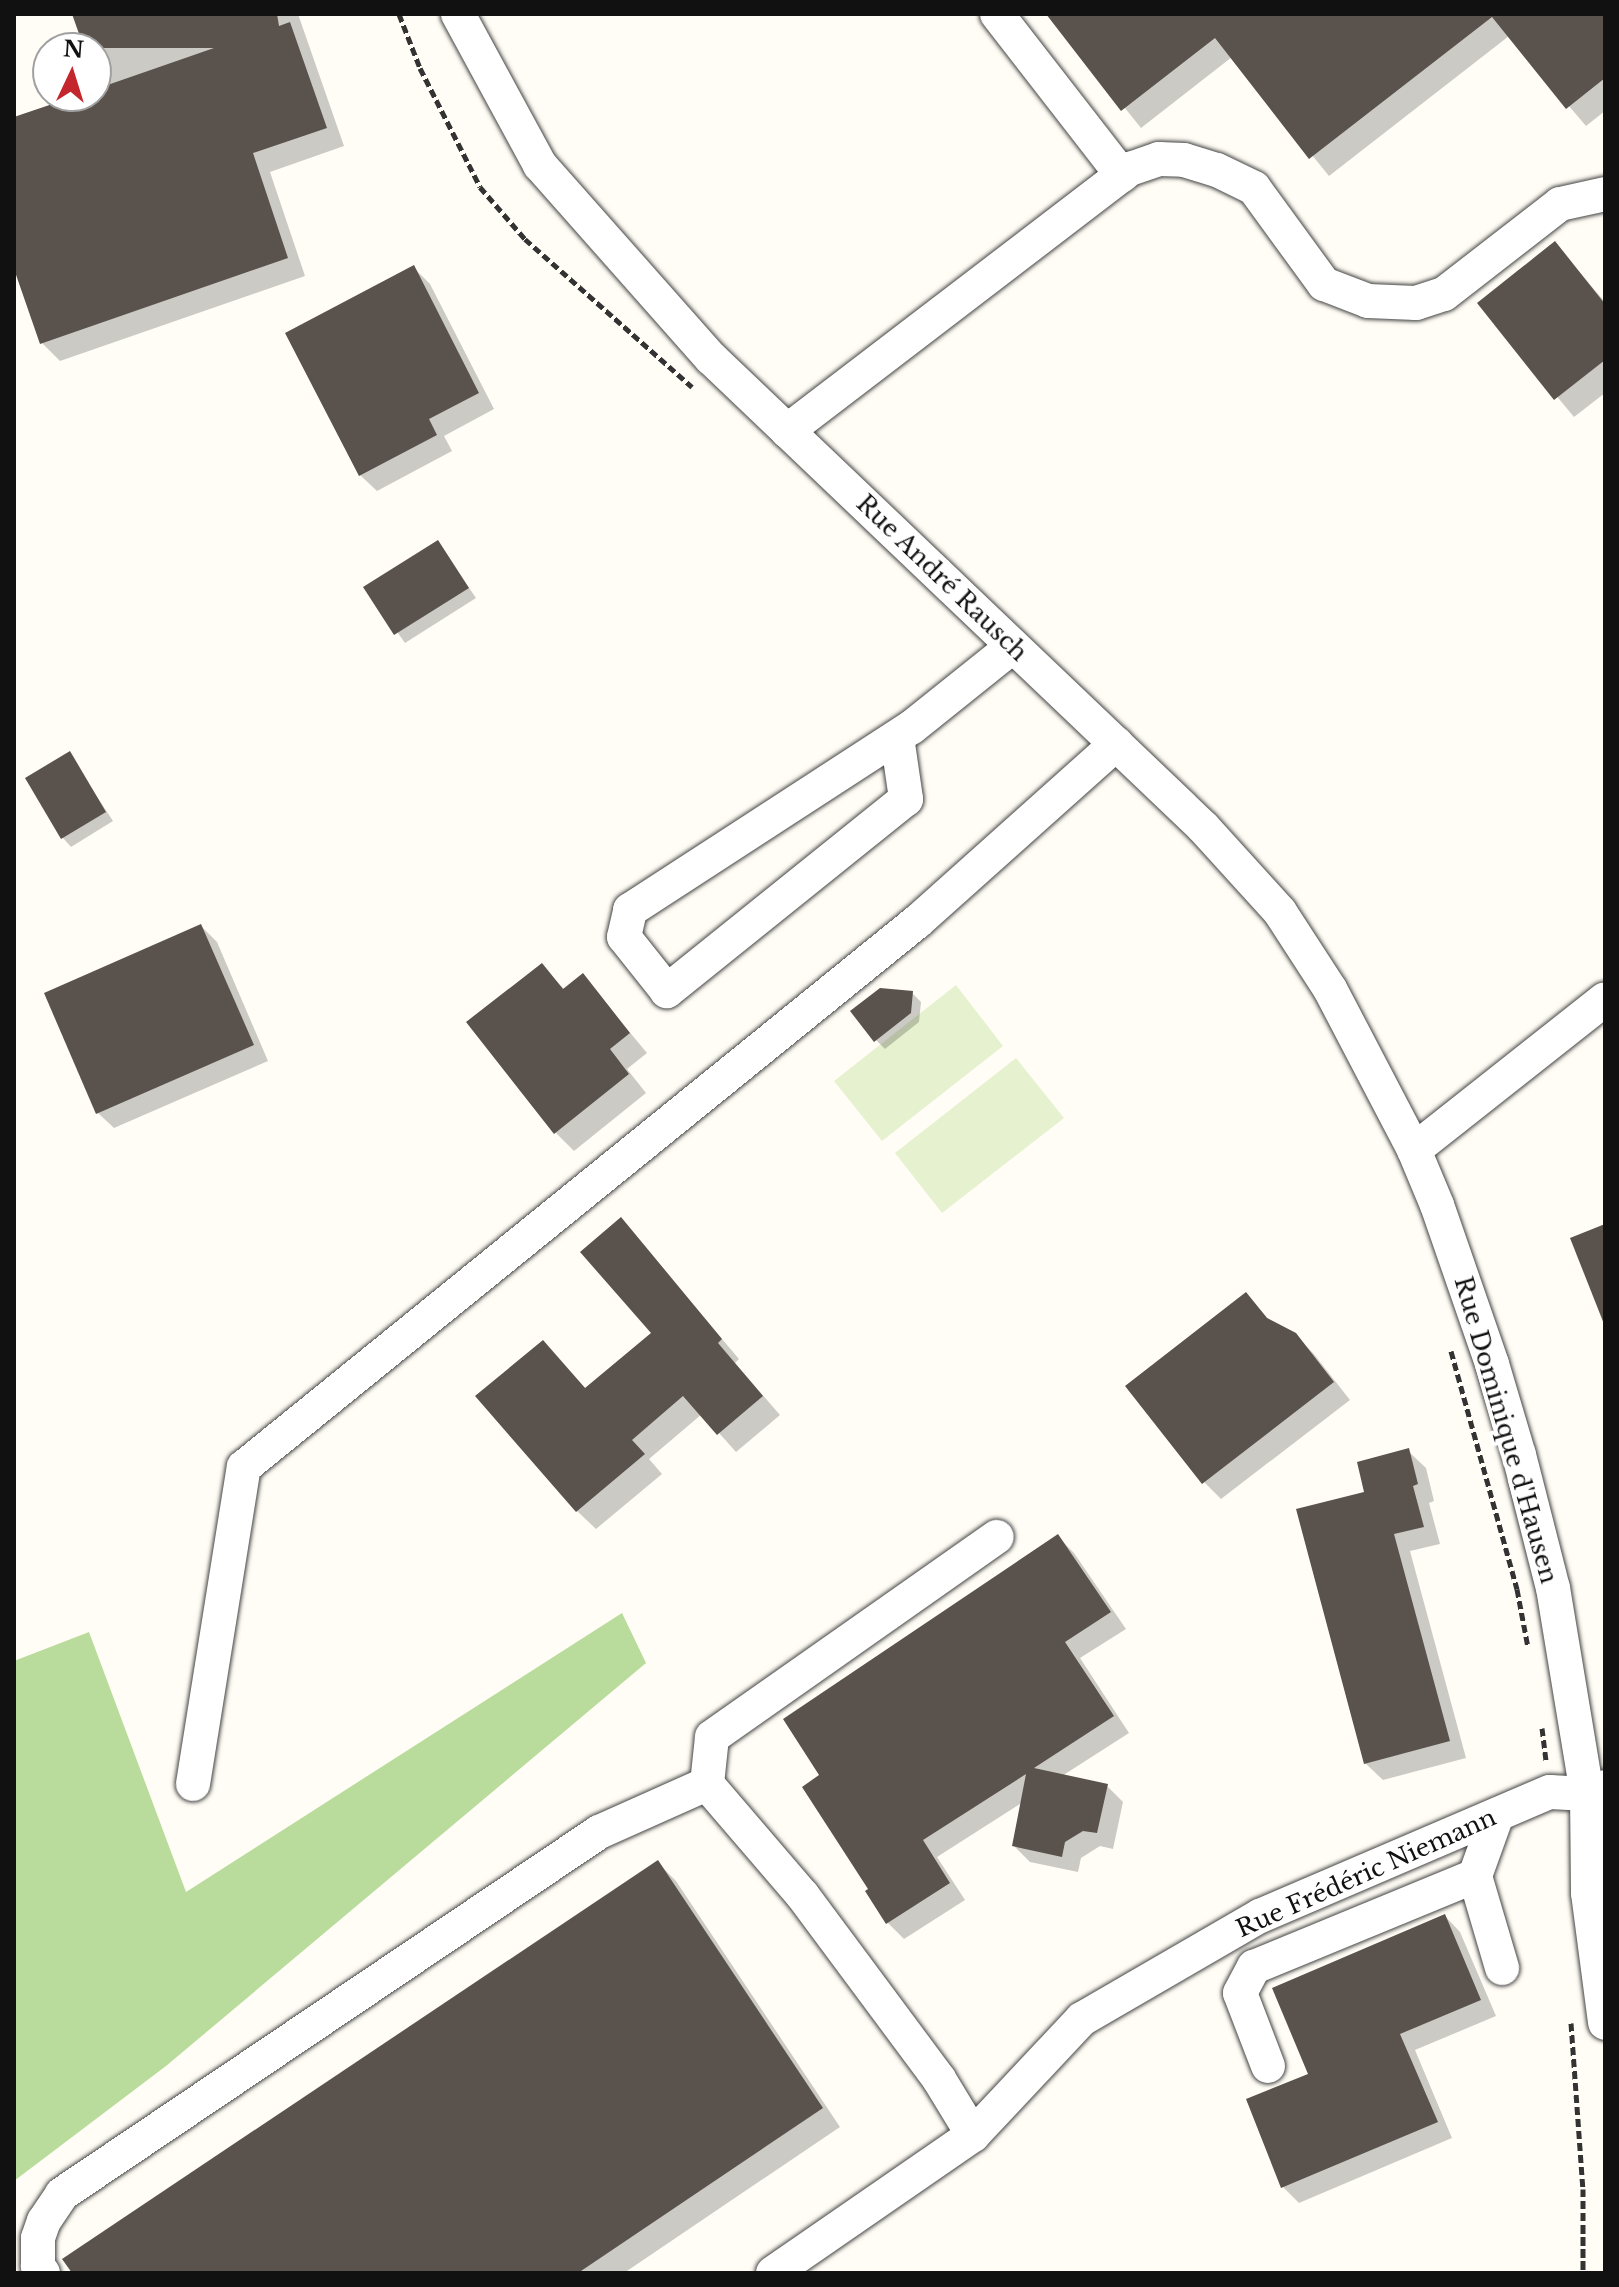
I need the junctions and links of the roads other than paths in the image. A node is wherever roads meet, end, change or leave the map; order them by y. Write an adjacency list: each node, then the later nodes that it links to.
1 (458, 14): 5 (street, Rue André Rausch)
2 (997, 14): 3 (street)
3 (1122, 175): 4 (street); 5 (street)
4 (1605, 194)
5 (787, 431): 6 (street, Rue André Rausch)
6 (1013, 646): 7 (street); 8 (street, Rue André Rausch)
7 (897, 737): 7 (street)
8 (1116, 744): 10 (street, Rue André Rausch); 12 (street)
9 (1605, 999): 10 (street)
10 (1414, 1150): 14 (street, Rue Dominique d'Hausen)
11 (997, 1537): 13 (street)
12 (193, 1784)
13 (707, 1784): 21 (street); 22 (street)
14 (1594, 1798): 15 (street, Rue Frédéric Niemann); 16 (street, Rue Dominique d'Hausen); 19 (street, Rue Dominique d'Hausen)
15 (1497, 1815): 17 (street); 21 (street, Rue Frédéric Niemann)
16 (1605, 1861)
17 (1475, 1876): 18 (street); 20 (street)
18 (1502, 1968)
19 (1605, 2023)
20 (1268, 2066)
21 (973, 2135): 23 (street, Rue Frédéric Niemann)
22 (43, 2273)
23 (773, 2273)

